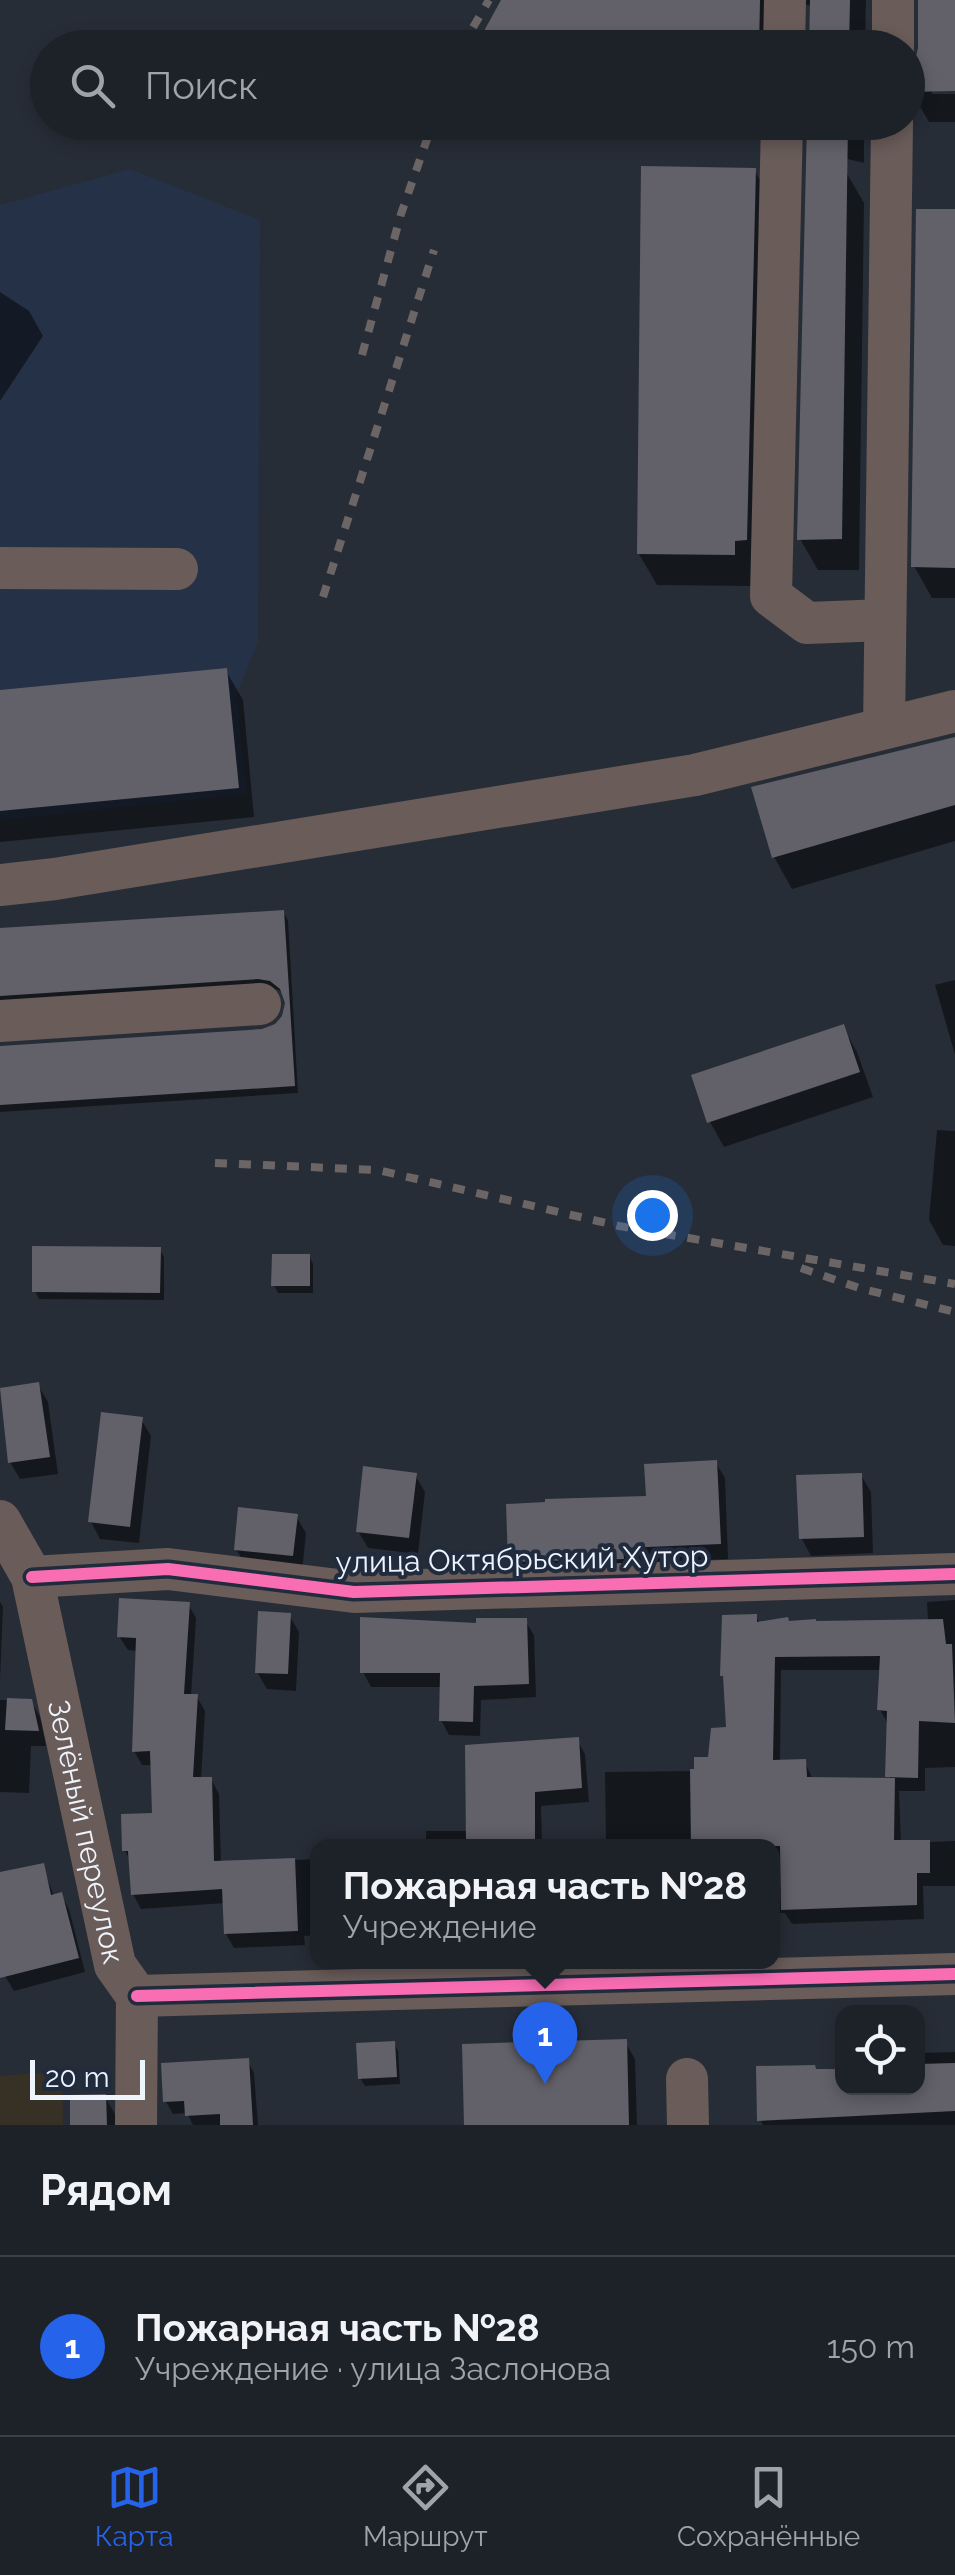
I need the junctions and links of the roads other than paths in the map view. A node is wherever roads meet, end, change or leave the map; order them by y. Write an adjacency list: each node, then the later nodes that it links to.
1 (785, 0): 3 (street)
2 (893, 0): 4 (street)
3 (784, 30)
4 (892, 30)
5 (782, 140): 9 (street)
6 (892, 140): 9 (street)
7 (0, 568): 8 (street)
8 (177, 569)
9 (885, 620): 11 (street)
10 (955, 710): 11 (street)
11 (884, 728): 12 (street)
12 (0, 885)
13 (260, 1004): 14 (street)
14 (0, 1021)
15 (3, 1533): 17 (street, Зелёный переулок)
16 (955, 1574): 17 (street, улица Октябрьский Хутор)
17 (32, 1577): 19 (street, Зелёный переулок)
18 (955, 1974): 19 (street)
19 (136, 1996): 21 (street, Зелёный переулок)
20 (687, 2078): 22 (street)
21 (136, 2125)
22 (688, 2125)

